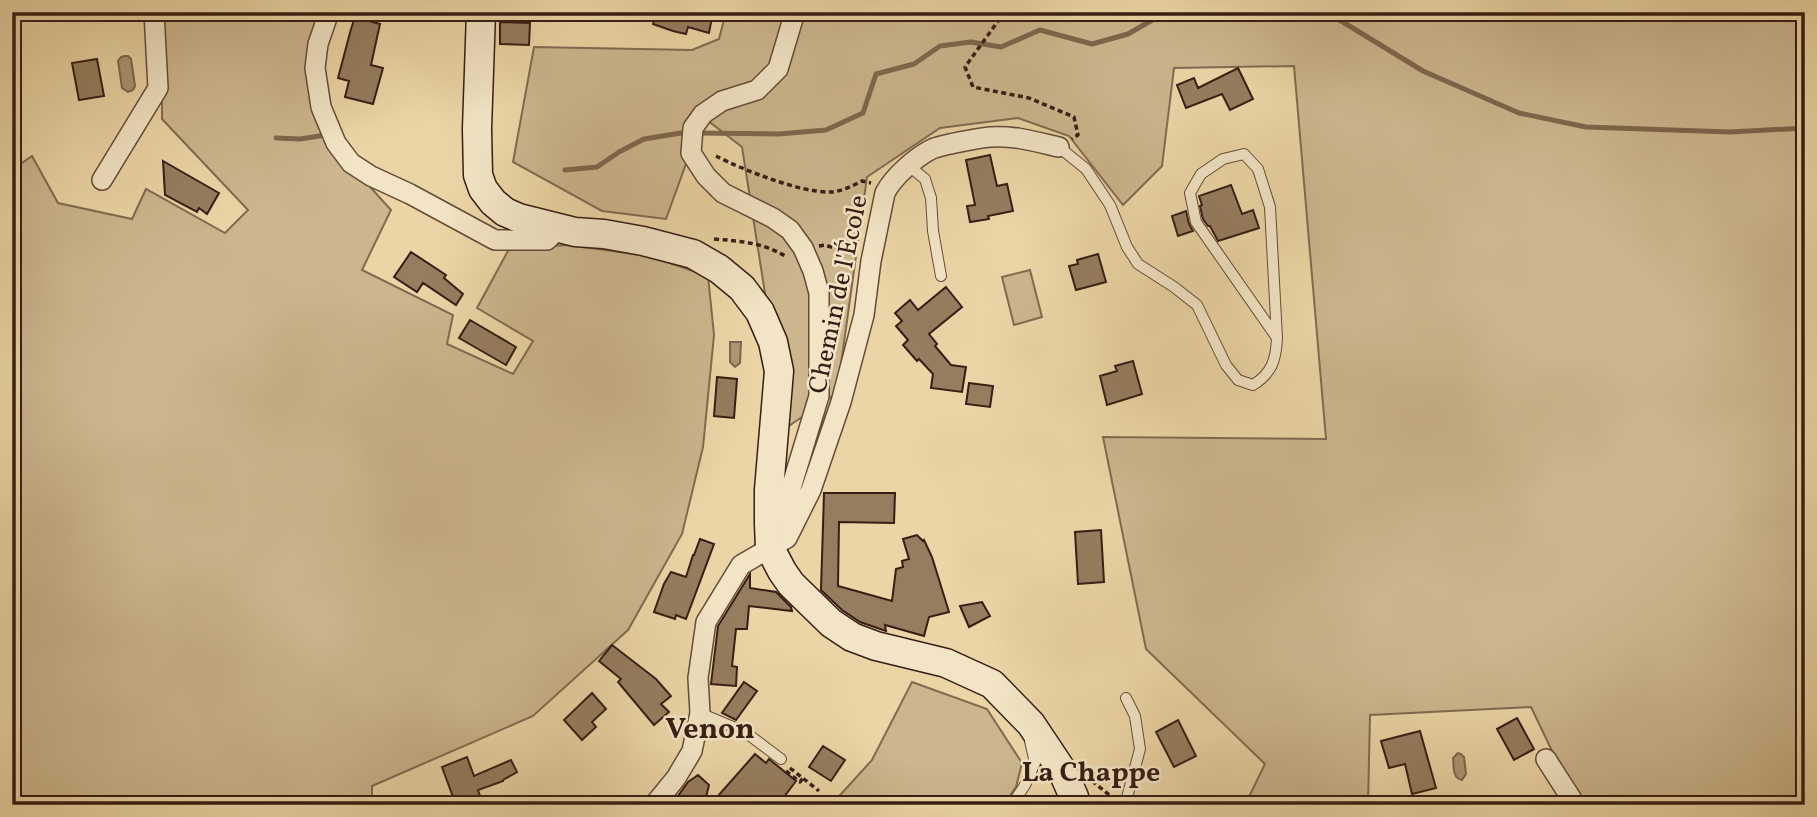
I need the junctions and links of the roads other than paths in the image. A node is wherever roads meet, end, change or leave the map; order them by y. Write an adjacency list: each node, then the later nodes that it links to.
1 (154, 12): 7 (street)
2 (329, 12): 8 (street)
3 (481, 12): 8 (street)
4 (795, 12): 11 (street)
5 (1059, 147): 6 (street, Chemin de l'École); 10 (lane)
6 (909, 166): 9 (lane); 11 (street, Chemin de l'École)
7 (102, 180)
8 (554, 227): 11 (street)
9 (941, 276)
10 (1277, 338): 10 (lane)
11 (778, 543): 13 (street); 14 (street)
12 (1126, 698): 20 (lane)
13 (700, 713): 15 (lane); 17 (street)
14 (1037, 733): 18 (lane); 19 (street)
15 (781, 759)
16 (1546, 759): 21 (street)
17 (654, 805)
18 (1012, 805)
19 (1074, 805)
20 (1124, 805)
21 (1573, 805)

